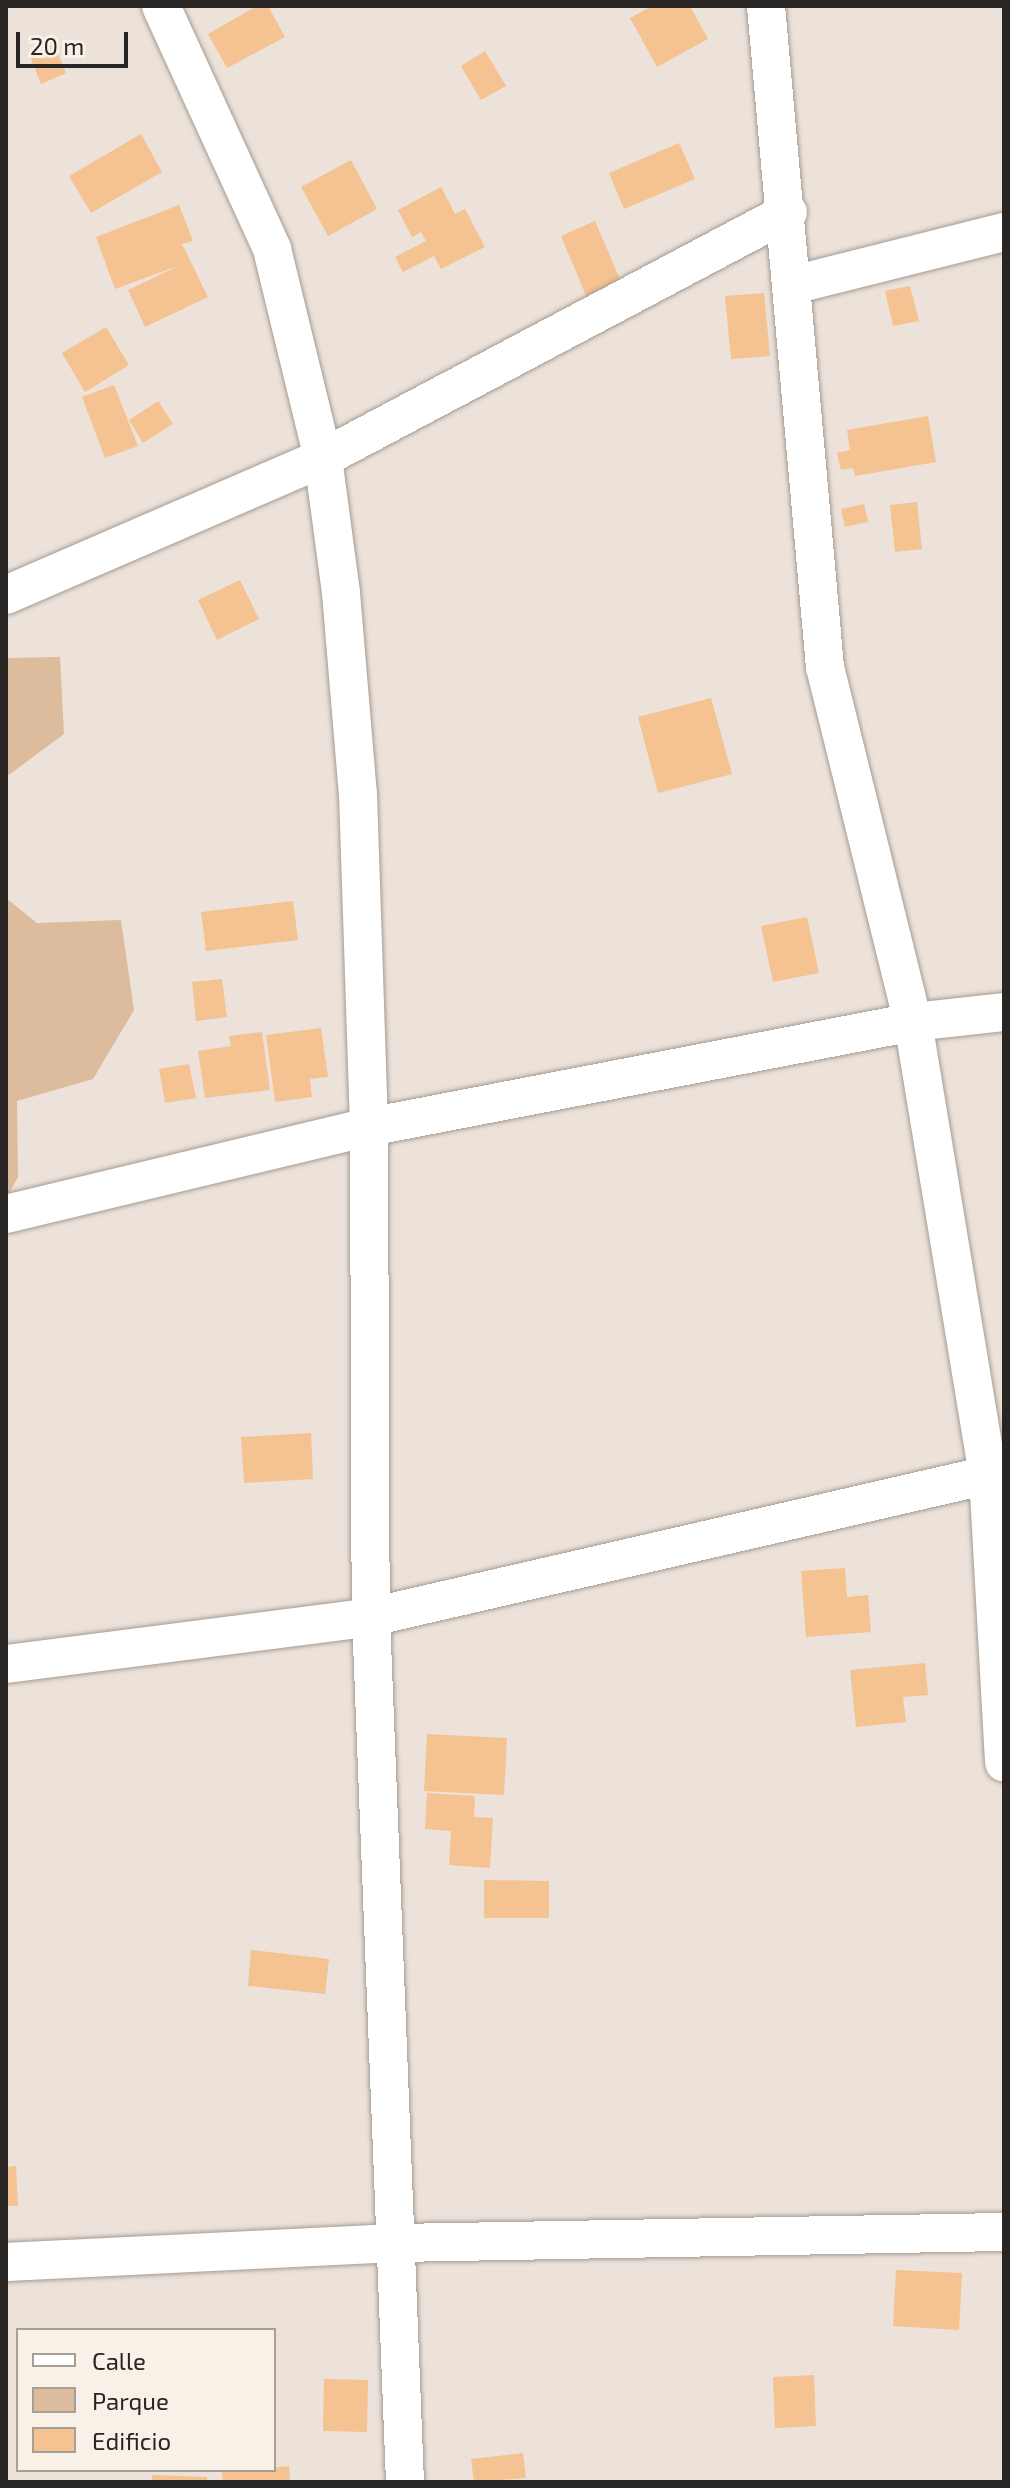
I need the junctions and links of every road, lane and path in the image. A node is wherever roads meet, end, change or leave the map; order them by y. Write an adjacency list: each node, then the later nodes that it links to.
1 (161, 6): 6 (street)
2 (766, 6): 3 (street)
3 (788, 212): 5 (street); 6 (street)
4 (1004, 232): 5 (street)
5 (793, 285): 9 (street)
6 (323, 458): 7 (street); 10 (street)
7 (6, 595)
8 (1004, 1012): 9 (street)
9 (913, 1022): 10 (street); 12 (street)
10 (369, 1127): 11 (street); 13 (street)
11 (6, 1214)
12 (988, 1475): 13 (street); 15 (street)
13 (371, 1617): 14 (street); 17 (street)
14 (6, 1664)
15 (1004, 1763)
16 (1004, 2232): 17 (street)
17 (397, 2243): 18 (street); 19 (street)
18 (6, 2262)
19 (405, 2482)

